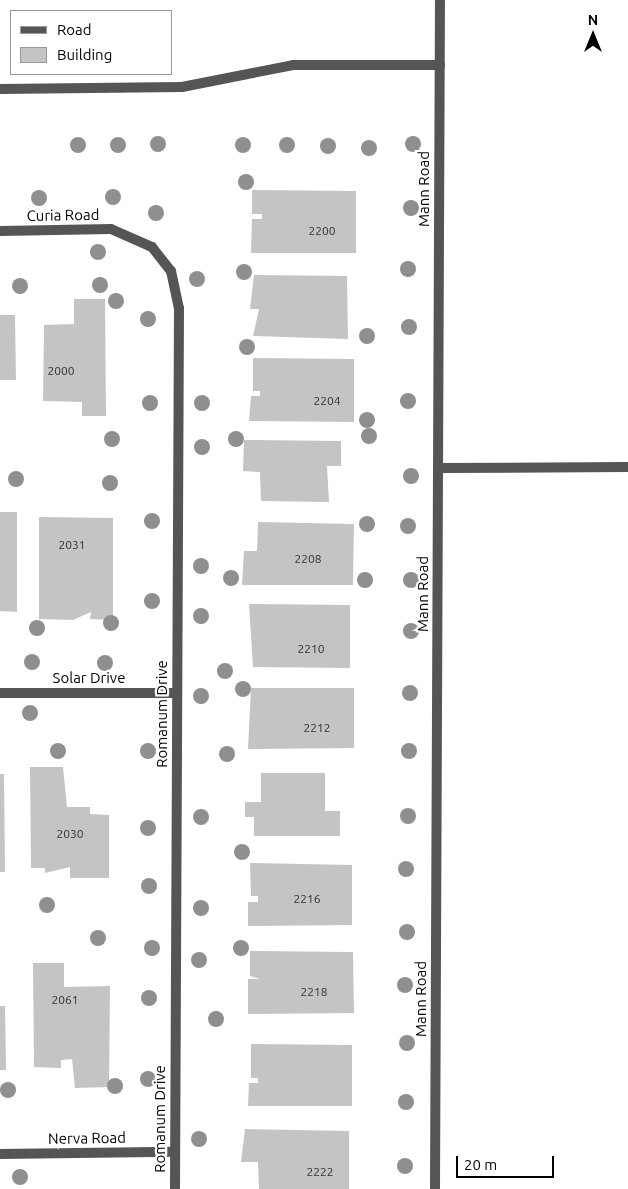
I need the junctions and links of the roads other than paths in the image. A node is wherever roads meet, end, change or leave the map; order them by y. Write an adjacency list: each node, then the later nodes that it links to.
1 (440, 0): 2 (street, Mann Road)
2 (440, 65): 3 (street); 7 (street, Mann Road)
3 (0, 89)
4 (0, 231): 5 (street, Curia Road)
5 (152, 247): 9 (street, Romanum Drive)
6 (628, 467): 7 (street)
7 (439, 468): 13 (street, Mann Road)
8 (0, 693): 9 (street, Solar Drive)
9 (177, 693): 10 (street, Romanum Drive)
10 (175, 1152): 11 (street, Nerva Road); 12 (street, Romanum Drive)
11 (0, 1154)
12 (175, 1189)
13 (435, 1189)

